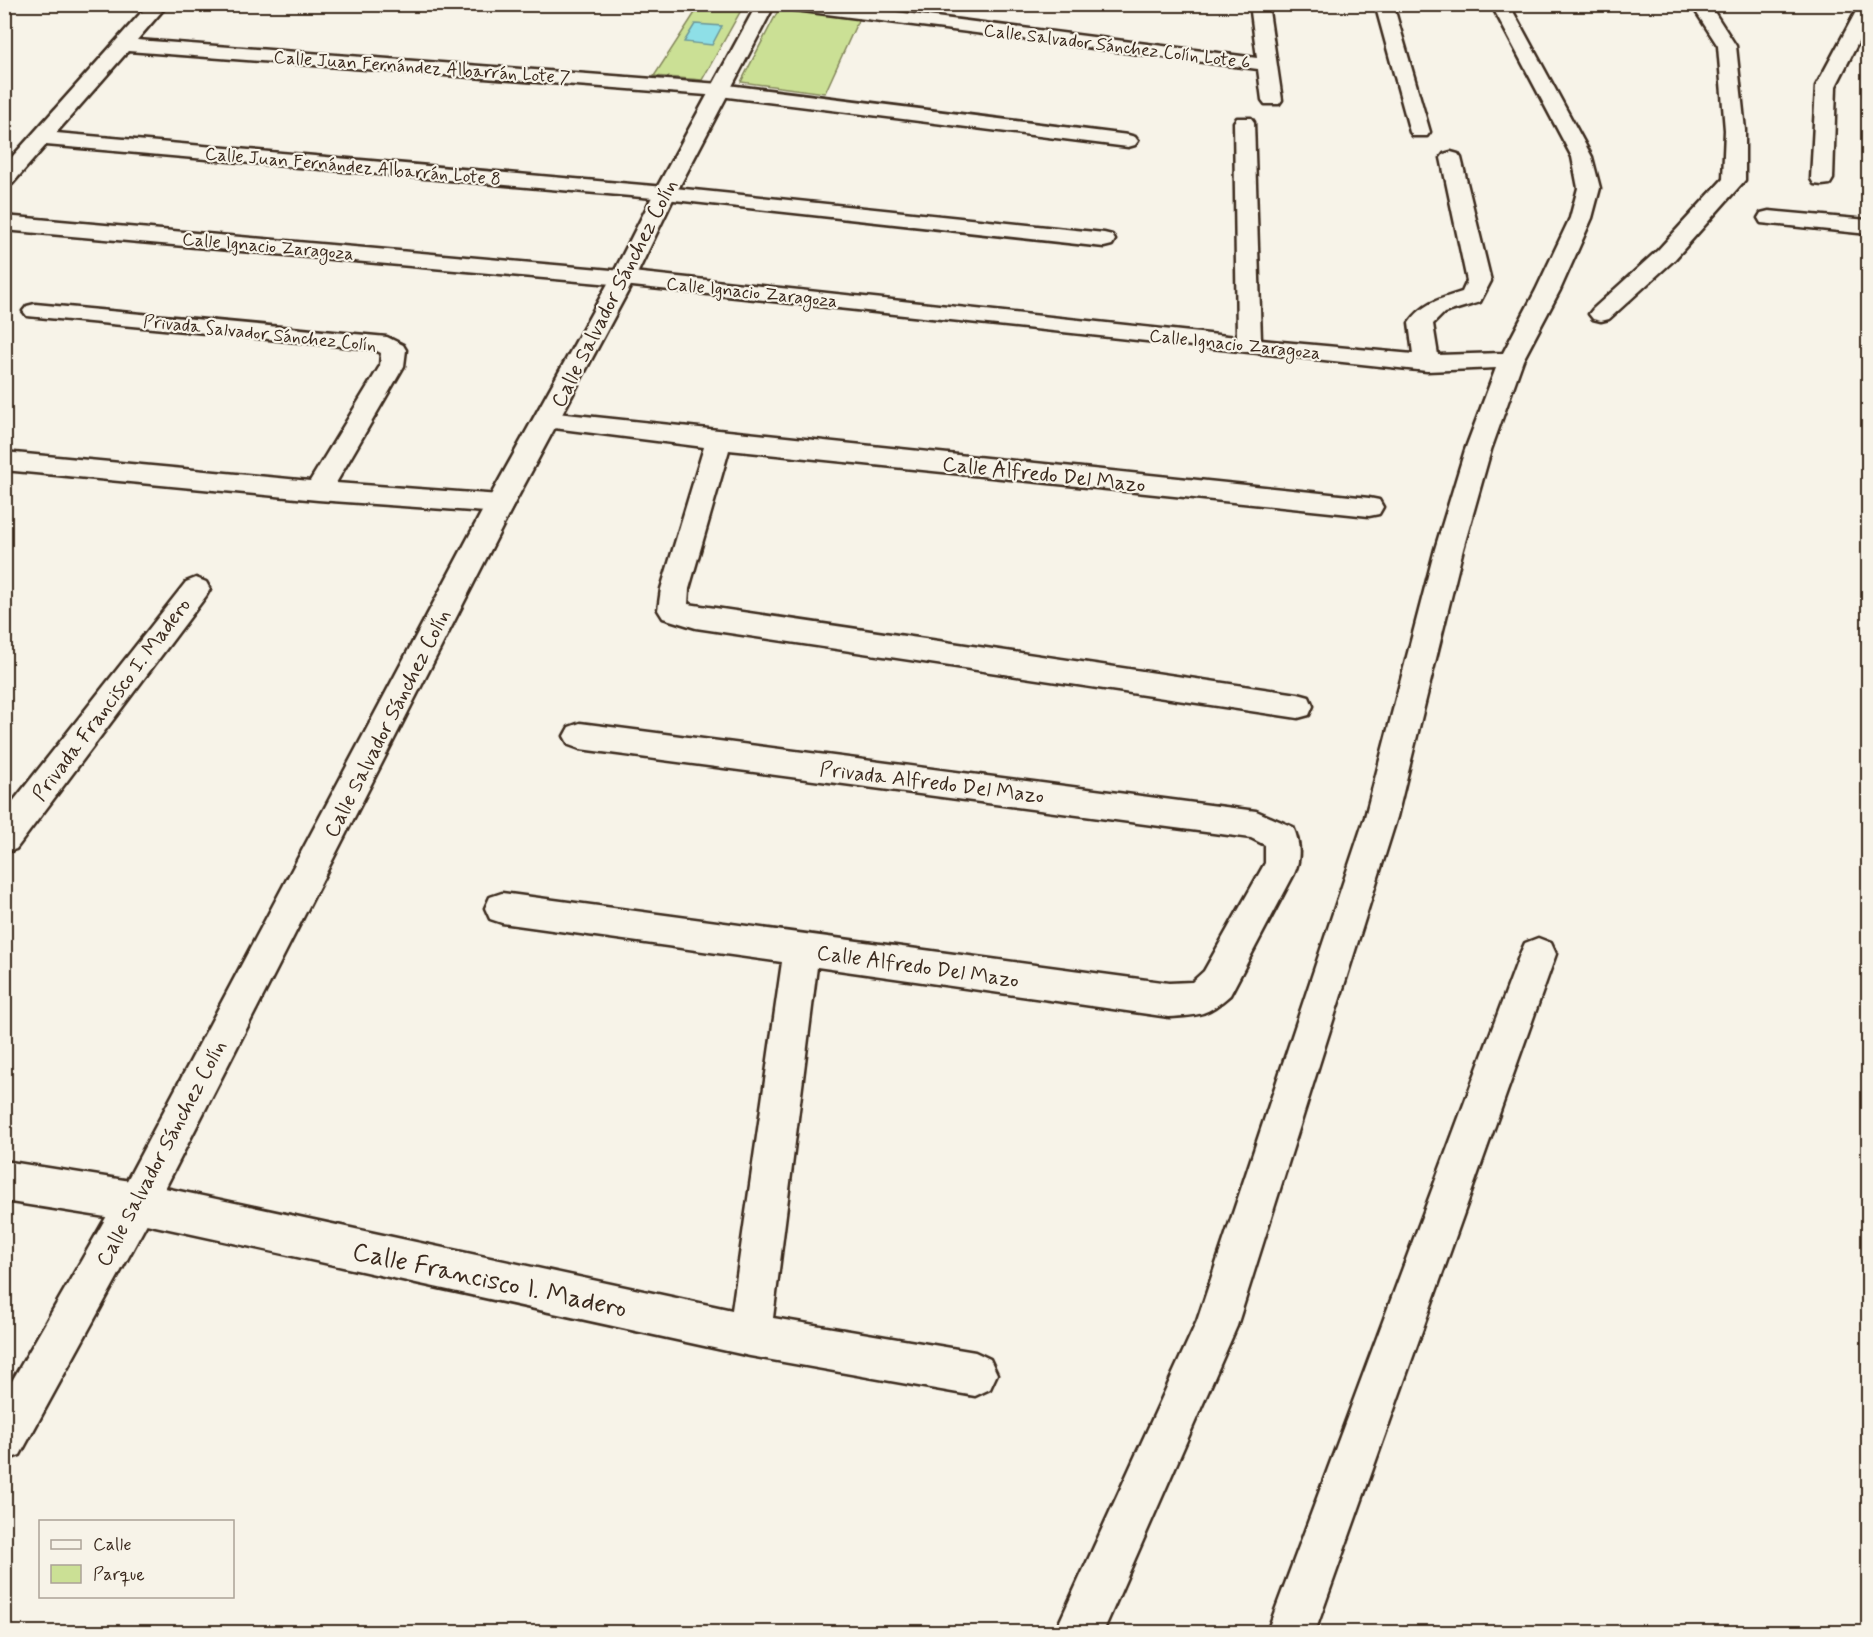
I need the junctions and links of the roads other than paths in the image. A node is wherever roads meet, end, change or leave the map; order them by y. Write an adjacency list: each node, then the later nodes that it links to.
1 (159, 4): 9 (street)
2 (766, 4): 11 (street, Calle Salvador Sánchez Colín)
3 (788, 4): 10 (street, Calle Salvador Sánchez Colín Lote 6)
4 (1258, 4): 10 (street)
5 (1384, 4): 14 (street)
6 (1500, 4): 29 (street)
7 (1700, 4): 27 (street)
8 (1869, 6): 19 (street)
9 (123, 45): 11 (street, Calle Juan Fernández Albarrán Lote 7); 15 (street)
10 (1268, 65): 12 (street)
11 (720, 90): 16 (street, Calle Juan Fernández Albarrán Lote 7); 20 (street, Calle Salvador Sánchez Colín)
12 (1272, 100)
13 (1244, 122): 28 (street)
14 (1420, 132)
15 (40, 138): 18 (street); 20 (street, Calle Juan Fernández Albarrán Lote 8)
16 (1128, 141)
17 (1451, 158): 30 (street)
18 (4, 179)
19 (1822, 179)
20 (665, 193): 24 (street, Calle Juan Fernández Albarrán Lote 8); 25 (street, Calle Salvador Sánchez Colín)
21 (1769, 218): 23 (street)
22 (4, 223): 25 (street, Calle Ignacio Zaragoza)
23 (1869, 227)
24 (1104, 240)
25 (623, 278): 28 (street, Calle Ignacio Zaragoza); 31 (street, Calle Salvador Sánchez Colín)
26 (36, 311): 34 (street, Privada Salvador Sánchez Colín)
27 (1601, 314)
28 (1249, 346): 30 (street, Calle Ignacio Zaragoza)
29 (1511, 360): 30 (street, Calle Ignacio Zaragoza); 50 (street)
30 (1427, 363)
31 (547, 420): 32 (street, Calle Alfredo Del Mazo); 35 (street, Calle Salvador Sánchez Colín)
32 (719, 440): 36 (street, Calle Alfredo Del Mazo); 38 (street)
33 (4, 461): 34 (street)
34 (318, 491): 35 (street)
35 (501, 504): 46 (street, Calle Salvador Sánchez Colín)
36 (1369, 507)
37 (196, 589): 41 (street, Privada Francisco I. Madero)
38 (1298, 706)
39 (580, 736): 40 (street, Privada Alfredo Del Mazo)
40 (1281, 837): 43 (street, Calle Alfredo Del Mazo)
41 (4, 839)
42 (502, 908): 43 (street)
43 (801, 950): 47 (street, Calle Alfredo Del Mazo)
44 (1538, 954): 51 (street)
45 (4, 1181): 46 (street, Calle Francisco I. Madero)
46 (137, 1202): 47 (street, Calle Francisco I. Madero); 49 (street, Calle Salvador Sánchez Colín)
47 (750, 1335): 48 (street, Calle Francisco I. Madero)
48 (975, 1374)
49 (4, 1439)
50 (1079, 1632)
51 (1291, 1632)

